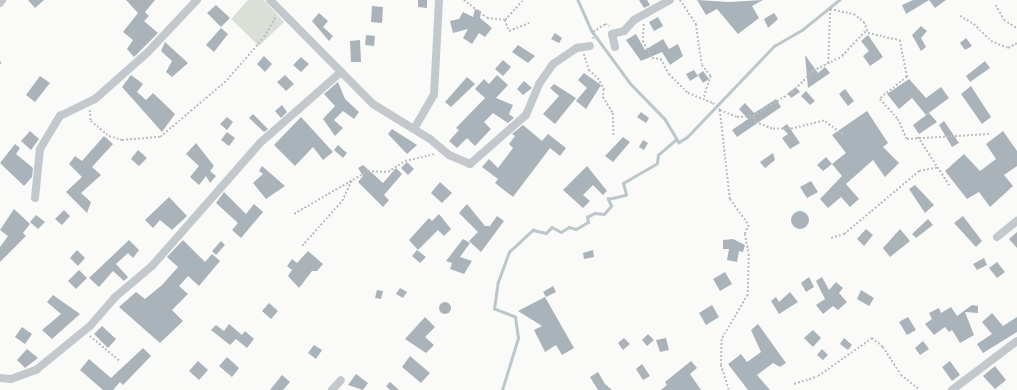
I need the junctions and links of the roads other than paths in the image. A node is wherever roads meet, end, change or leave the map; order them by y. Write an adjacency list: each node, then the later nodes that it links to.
1 (2, 0): 6 (street)
2 (197, 0): 11 (street)
3 (270, 0): 9 (street)
4 (439, 0): 10 (street)
5 (670, 0): 8 (street)
6 (0, 3)
7 (590, 46): 10 (street)
8 (615, 47)
9 (341, 72): 10 (street); 15 (street)
10 (414, 129)
11 (35, 198)
12 (1017, 222): 13 (street)
13 (997, 236)
14 (1017, 341): 18 (street)
15 (0, 378)
16 (341, 380): 17 (street)
17 (332, 390)
18 (952, 390)

